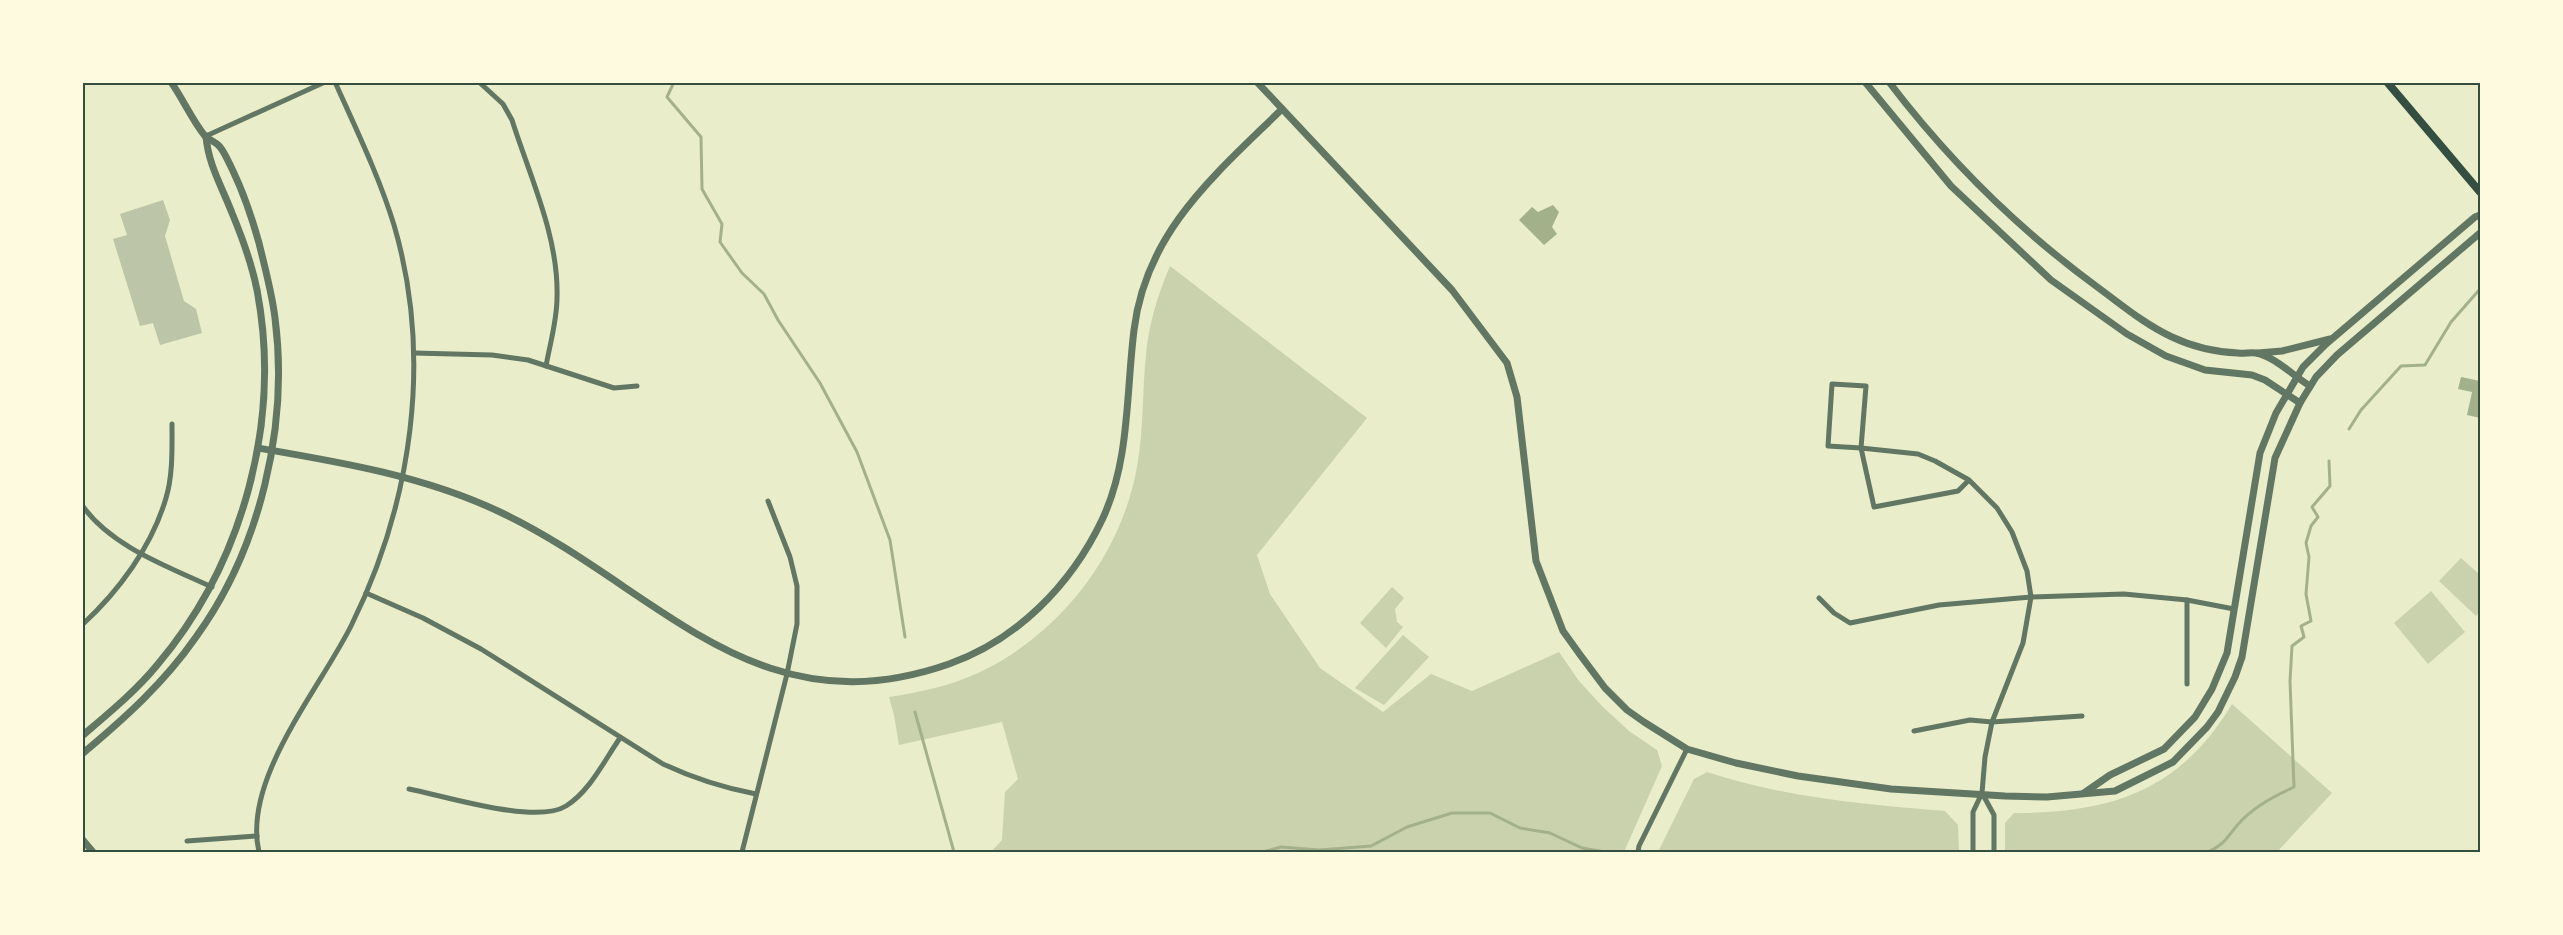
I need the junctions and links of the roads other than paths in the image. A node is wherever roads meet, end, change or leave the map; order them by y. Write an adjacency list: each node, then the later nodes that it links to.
1 (171, 82): 10 (street)
2 (325, 82): 10 (street)
3 (335, 82): 15 (street)
4 (479, 82): 17 (street)
5 (1257, 82): 9 (street)
6 (1865, 82): 21 (street)
7 (1889, 82): 16 (street)
8 (2387, 82): 11 (main road)
9 (1282, 109): 39 (street); 46 (street)
10 (206, 136): 24 (street); 26 (street)
11 (2481, 192)
12 (2481, 215): 14 (street)
13 (2481, 233): 20 (street)
14 (2332, 339): 16 (street); 18 (street)
15 (414, 353): 17 (street); 27 (street)
16 (2257, 353): 18 (street)
17 (546, 366): 19 (street)
18 (2297, 378): 20 (street); 21 (street)
19 (637, 386)
20 (2310, 386): 22 (street)
21 (2287, 394): 22 (street); 37 (street)
22 (2300, 403): 51 (street)
23 (172, 424): 31 (street)
24 (258, 448): 26 (street); 32 (street)
25 (1861, 448): 25 (street); 28 (street); 28 (street)
26 (271, 450): 27 (street); 47 (street)
27 (402, 477): 33 (street); 39 (street)
28 (1969, 480): 34 (street)
29 (768, 501): 39 (street)
30 (82, 505): 31 (street)
31 (141, 555): 32 (street); 38 (street)
32 (212, 586): 44 (street)
33 (366, 593): 45 (street); 52 (street)
34 (2031, 597): 35 (street); 36 (street); 42 (street)
35 (1819, 598)
36 (2187, 600): 37 (street); 40 (street)
37 (2234, 609): 51 (street)
38 (82, 625)
39 (787, 674): 49 (street)
40 (2187, 684)
41 (2082, 716): 42 (street)
42 (1992, 722): 43 (street); 50 (street)
43 (1914, 732)
44 (82, 736)
45 (620, 738): 48 (street); 49 (street)
46 (1687, 749): 50 (street); 58 (street)
47 (82, 754)
48 (409, 789)
49 (756, 794): 57 (street)
50 (1982, 794): 51 (street); 59 (street); 60 (street)
51 (2081, 795)
52 (257, 836): 54 (street); 56 (street)
53 (82, 840): 55 (street)
54 (187, 842)
55 (93, 852)
56 (259, 852)
57 (742, 852)
58 (1638, 852)
59 (1973, 852)
60 (1994, 852)

